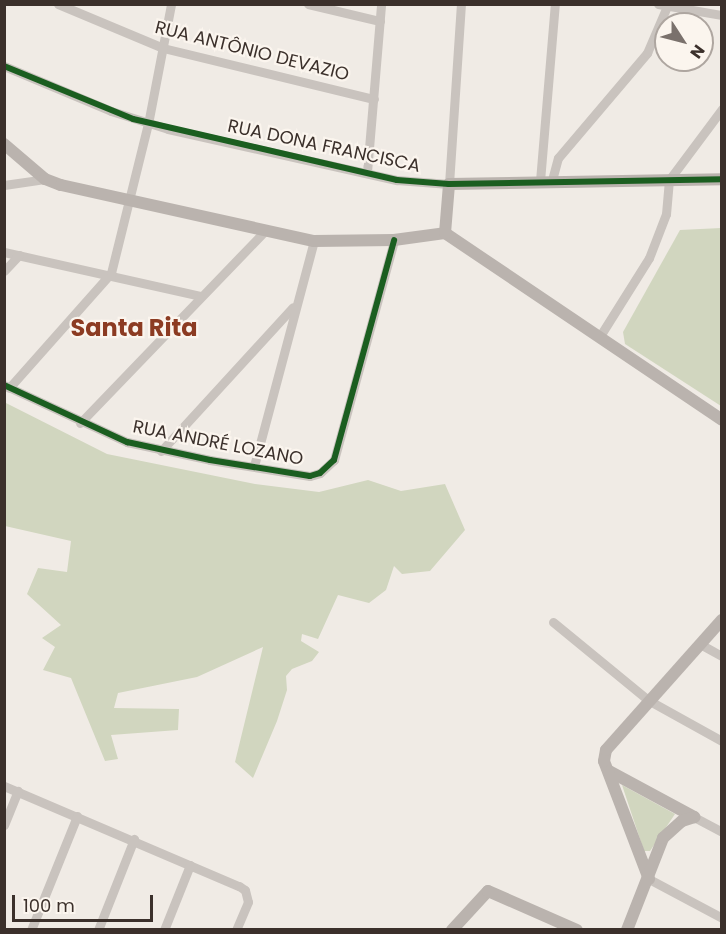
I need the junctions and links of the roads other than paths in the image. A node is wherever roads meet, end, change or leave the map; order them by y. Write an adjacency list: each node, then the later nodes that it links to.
1 (58, 4): 11 (street, RUA ANTÔNIO DEVAZIO)
2 (171, 4): 11 (street)
3 (308, 4): 10 (street)
4 (381, 4): 10 (street)
5 (461, 4): 22 (street)
6 (555, 4): 20 (street)
7 (658, 4): 8 (street)
8 (668, 6): 9 (street); 20 (street)
9 (722, 15)
10 (380, 21): 13 (street)
11 (163, 48): 13 (street, RUA ANTÔNIO DEVAZIO); 15 (street)
12 (4, 66): 15 (street, RUA DONA FRANCISCA)
13 (374, 99): 17 (street)
14 (722, 109): 21 (street)
15 (148, 124): 17 (street, RUA DONA FRANCISCA); 24 (street)
16 (4, 144): 18 (street)
17 (367, 172): 22 (street, RUA DONA FRANCISCA)
18 (45, 178): 23 (street); 24 (street)
19 (722, 179): 21 (street, RUA DONA FRANCISCA)
20 (546, 180): 21 (street, RUA DONA FRANCISCA); 22 (street, RUA DONA FRANCISCA)
21 (669, 180): 35 (street)
22 (449, 184): 26 (street)
23 (4, 186)
24 (130, 198): 25 (street); 32 (street)
25 (265, 231): 28 (street); 33 (street)
26 (446, 233): 27 (street); 35 (street)
27 (394, 240): 28 (street); 40 (street, RUA ANDRÉ LOZANO)
28 (314, 241): 34 (street)
29 (4, 252): 30 (street)
30 (19, 255): 31 (street); 32 (street)
31 (4, 271)
32 (111, 273): 33 (street); 36 (street)
33 (201, 296): 38 (street)
34 (294, 305): 39 (street); 40 (street)
35 (600, 336): 37 (street)
36 (7, 387): 38 (street, RUA ANDRÉ LOZANO)
37 (722, 420)
38 (80, 423): 39 (street, RUA ANDRÉ LOZANO)
39 (161, 451): 40 (street, RUA ANDRÉ LOZANO)
40 (254, 466)
41 (722, 620): 43 (street)
42 (553, 622): 45 (street)
43 (700, 645): 44 (street); 45 (street)
44 (722, 656)
45 (648, 700): 46 (street); 47 (street)
46 (722, 741)
47 (609, 771): 51 (street); 56 (street)
48 (4, 786): 49 (street)
49 (18, 791): 50 (street); 52 (street)
50 (77, 816): 54 (street); 58 (street)
51 (694, 817): 53 (street); 56 (street)
52 (4, 825)
53 (722, 832)
54 (134, 839): 55 (street); 59 (street)
55 (190, 865): 60 (street); 61 (street)
56 (649, 879): 57 (street); 64 (street)
57 (722, 918)
58 (31, 930)
59 (98, 930)
60 (164, 930)
61 (236, 930)
62 (452, 930): 63 (street)
63 (577, 930)
64 (627, 930)

